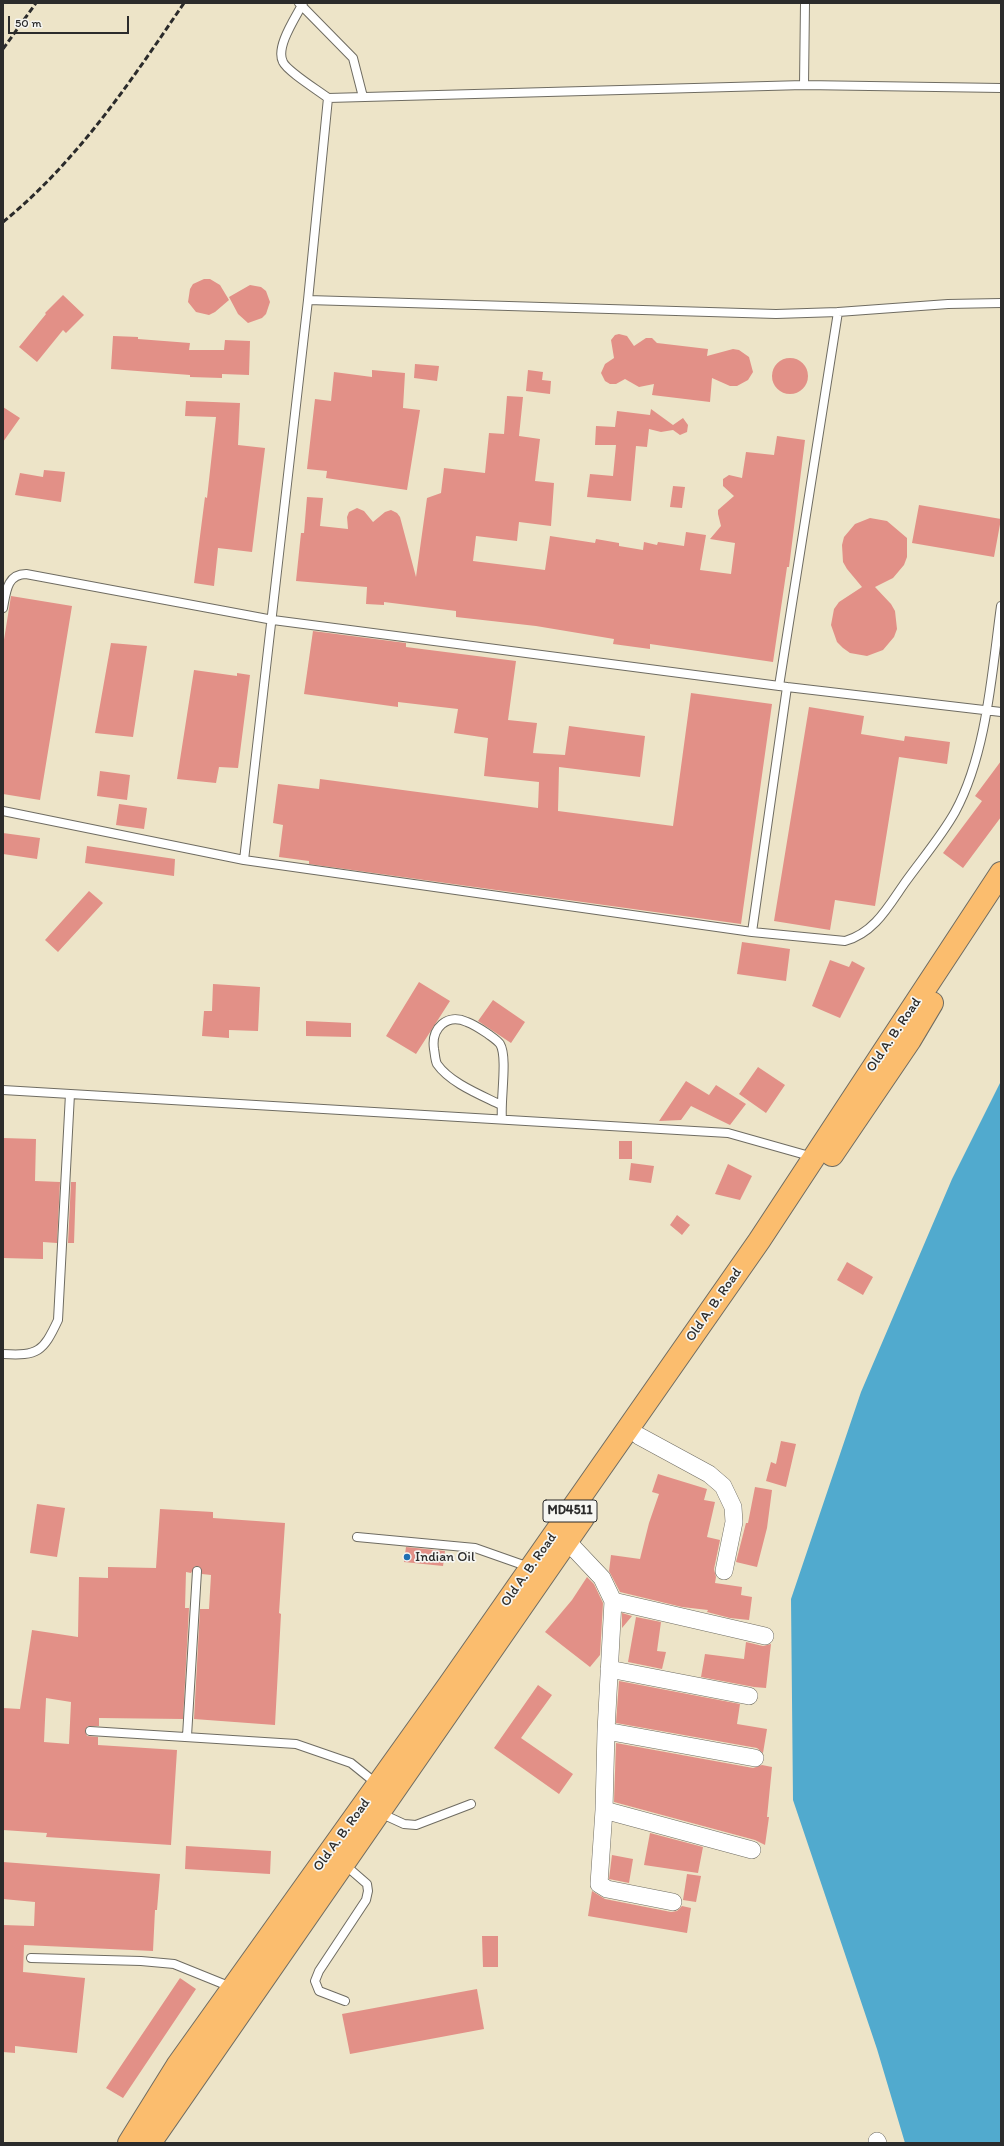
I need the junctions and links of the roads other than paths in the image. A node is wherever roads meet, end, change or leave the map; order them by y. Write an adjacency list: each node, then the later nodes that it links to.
1 (805, 3): 3 (lane)
2 (302, 4): 5 (lane); 6 (lane)
3 (804, 85): 4 (lane); 5 (lane)
4 (1001, 88)
5 (363, 97): 6 (lane)
6 (328, 98): 7 (lane)
7 (308, 300): 9 (lane); 12 (lane)
8 (1001, 303): 9 (lane)
9 (838, 312): 13 (lane)
10 (1001, 606): 14 (lane)
11 (3, 608): 12 (lane)
12 (273, 620): 13 (lane); 17 (lane)
13 (783, 686): 14 (lane); 20 (lane)
14 (987, 711): 15 (lane); 20 (lane)
15 (1001, 712)
16 (3, 811): 17 (lane)
17 (244, 860): 20 (lane)
18 (1001, 873): 25 (main road, Old A. B. Road / MD4511)
19 (1001, 892): 27 (main road, Old A. B. Road / MD4511)
20 (752, 932)
21 (3, 1090): 22 (lane)
22 (70, 1094): 24 (lane); 26 (lane)
23 (501, 1105): 23 (lane); 24 (lane)
24 (502, 1119): 25 (lane)
25 (816, 1158): 30 (main road, Old A. B. Road / MD4511)
26 (3, 1354)
27 (639, 1436): 29 (main road, Old A. B. Road / MD4511); 32 (street)
28 (357, 1537): 30 (lane)
29 (568, 1542): 33 (street); 44 (main road, Old A. B. Road / MD4511)
30 (530, 1568): 41 (main road, Old A. B. Road / MD4511)
31 (198, 1571): 39 (lane)
32 (724, 1571)
33 (613, 1601): 34 (street); 35 (street)
34 (765, 1636)
35 (609, 1669): 36 (street); 38 (street)
36 (749, 1696)
37 (90, 1731): 39 (lane)
38 (606, 1731): 40 (street); 43 (street)
39 (187, 1736): 41 (lane)
40 (755, 1758)
41 (378, 1784): 49 (main road, Old A. B. Road / MD4511)
42 (471, 1804): 44 (lane)
43 (604, 1810): 45 (street); 47 (street)
44 (379, 1812): 46 (main road, Old A. B. Road / MD4511)
45 (752, 1850)
46 (343, 1864): 50 (lane); 52 (main road, Old A. B. Road / MD4511)
47 (673, 1902)
48 (31, 1958): 49 (lane)
49 (233, 1988): 51 (main road, Old A. B. Road / MD4511)
50 (345, 2001)
51 (129, 2143)
52 (150, 2143)

